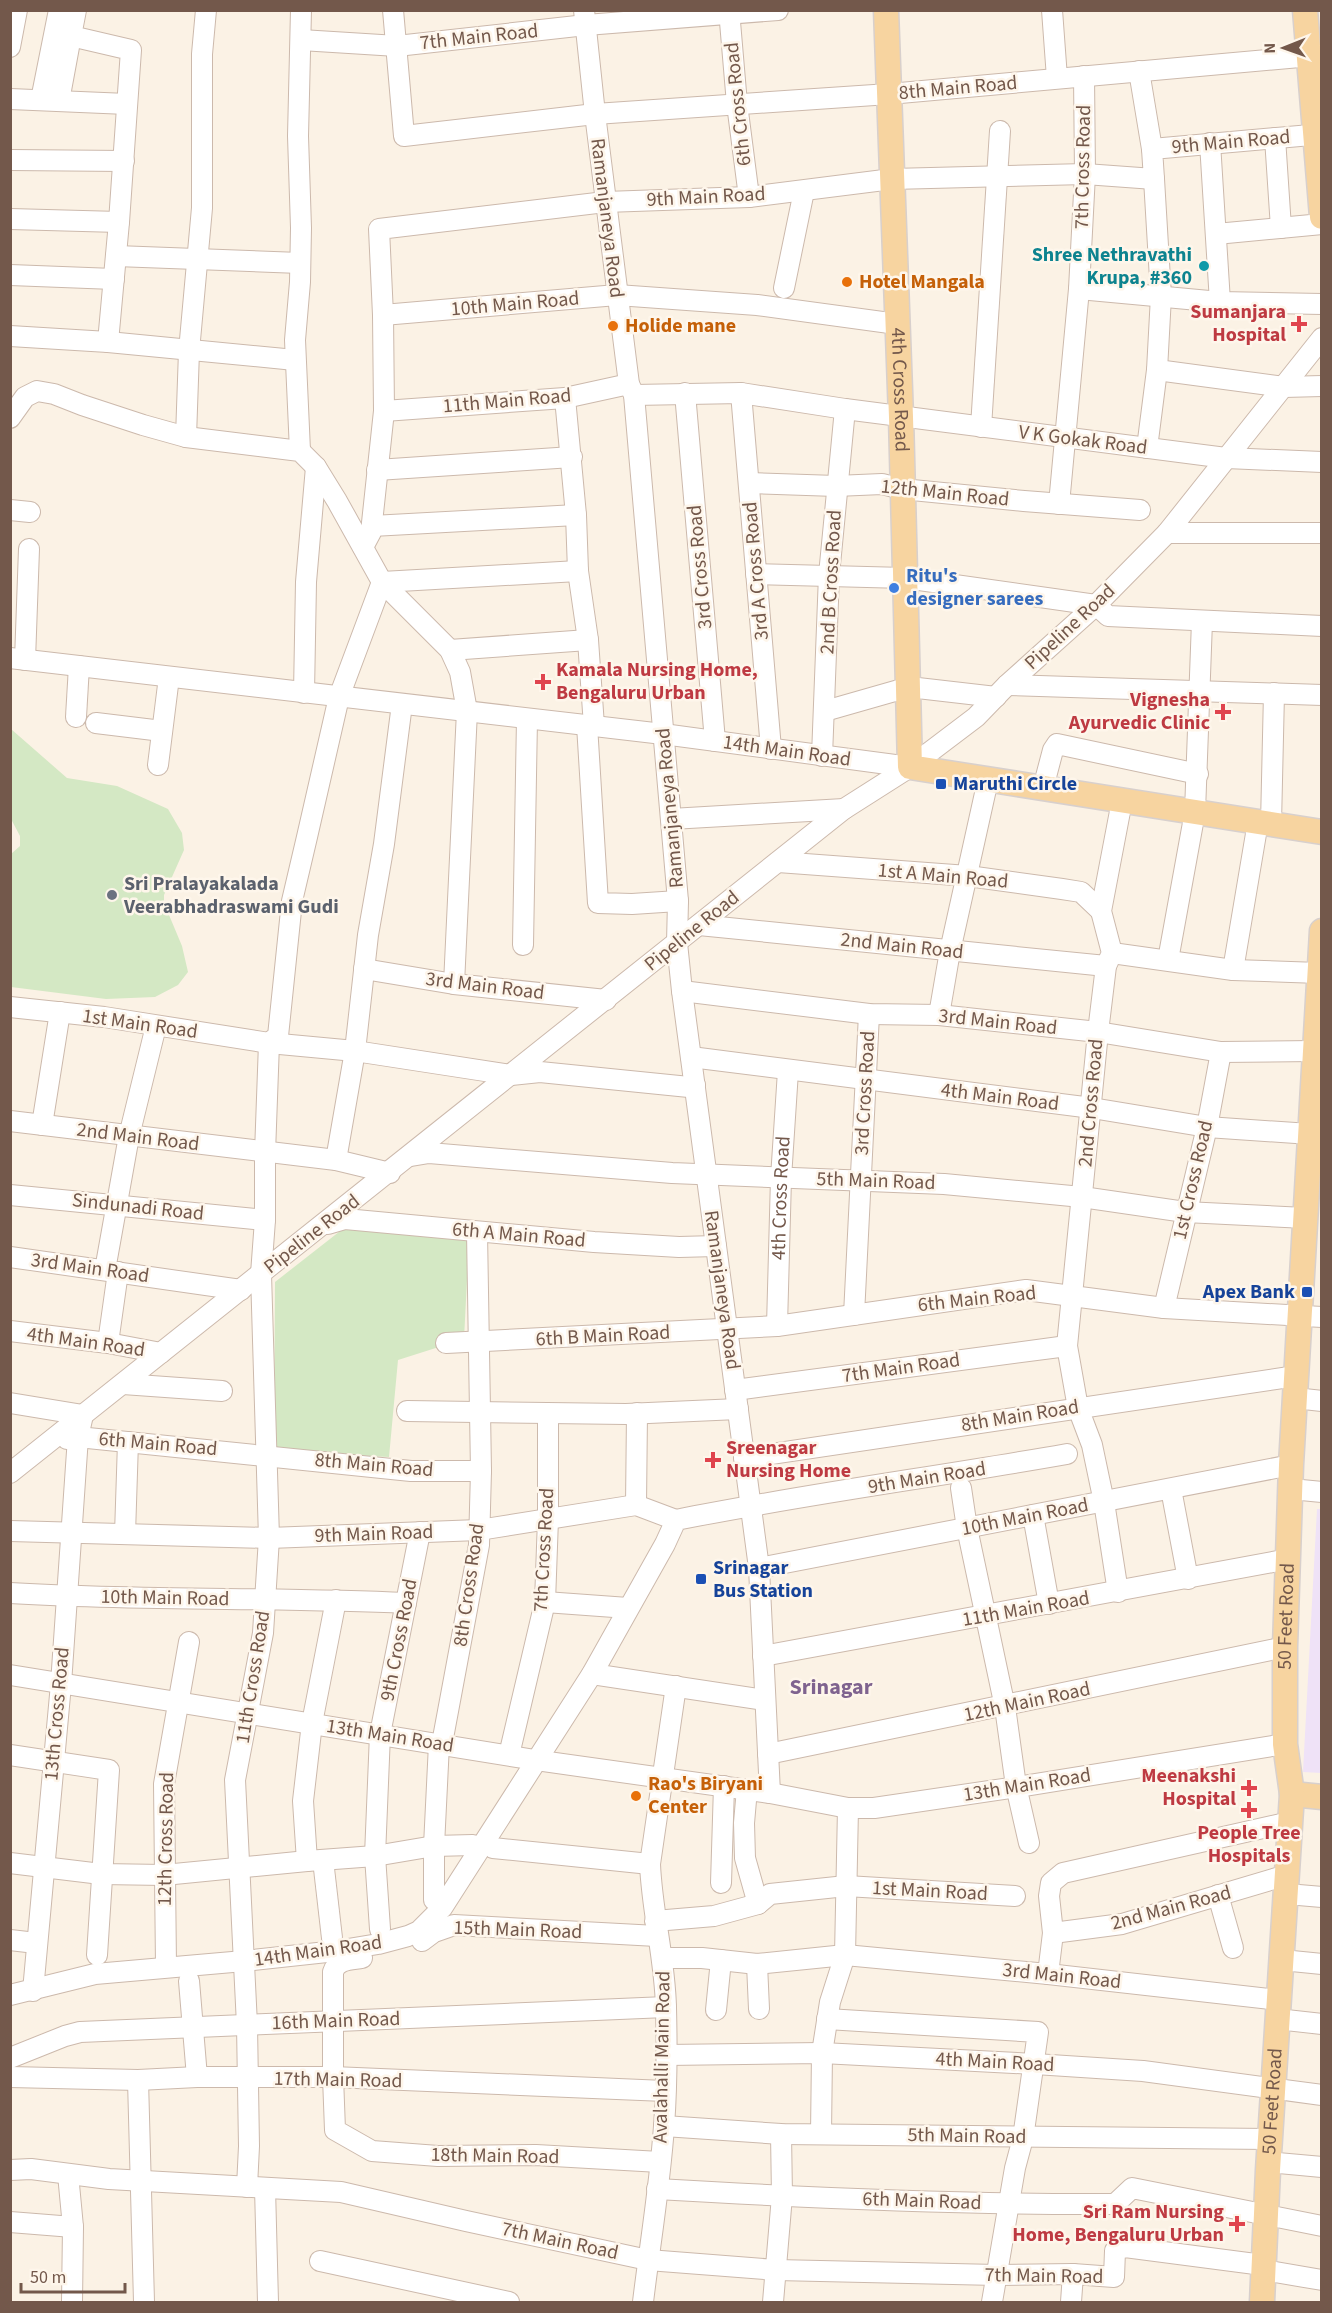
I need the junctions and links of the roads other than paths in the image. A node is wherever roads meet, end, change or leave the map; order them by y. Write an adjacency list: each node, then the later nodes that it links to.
1 (17, 10): 14 (street)
2 (59, 10): 23 (street)
3 (76, 10): 13 (street)
4 (206, 10): 48 (street)
5 (301, 10): 15 (street)
6 (393, 10): 16 (street)
7 (778, 10): 11 (street, 7th Main Road)
8 (886, 10): 21 (main road, 4th Cross Road)
9 (1052, 10): 20 (street)
10 (1305, 10): 17 (main road)
11 (729, 12): 12 (street, 7th Main Road); 25 (street, 6th Cross Road)
12 (585, 18): 16 (street, 7th Main Road); 26 (street, Ramanjaneya Road)
13 (71, 36): 23 (street); 24 (street)
14 (11, 39)
15 (301, 40): 16 (street, 7th Main Road); 49 (street)
16 (397, 46): 26 (street, 8th Main Road)
17 (1315, 55): 18 (street, 8th Main Road); 28 (main road)
18 (1139, 71): 19 (street, 8th Main Road); 31 (street)
19 (1084, 76): 20 (street, 8th Main Road); 35 (street, 7th Cross Road)
20 (1057, 78): 21 (street, 8th Main Road)
21 (890, 94): 25 (street, 8th Main Road); 36 (main road, 4th Cross Road)
22 (10, 99): 23 (street)
23 (50, 100): 24 (street)
24 (127, 104): 33 (street)
25 (736, 104): 26 (street, 8th Main Road); 39 (street, 6th Cross Road)
26 (595, 114): 40 (street, Ramanjaneya Road)
27 (1000, 132): 34 (street)
28 (1318, 134): 29 (street, 9th Main Road); 41 (main road)
29 (1275, 138): 30 (street, 9th Main Road); 45 (street)
30 (1209, 143): 31 (street, 9th Main Road); 46 (street)
31 (1152, 149): 37 (street, 9th Main Road)
32 (10, 160): 33 (street)
33 (124, 161): 43 (street)
34 (997, 174): 35 (street, 9th Main Road); 36 (street, 9th Main Road); 77 (street)
35 (1085, 174): 37 (street, 9th Main Road); 53 (street, 7th Cross Road)
36 (892, 179): 38 (street, 9th Main Road); 59 (main road, 4th Cross Road)
37 (1154, 179): 55 (street)
38 (804, 191): 39 (street, 9th Main Road); 52 (street)
39 (749, 197): 40 (street, 9th Main Road)
40 (606, 202): 54 (street, Ramanjaneya Road); 58 (street, 9th Main Road)
41 (1322, 217)
42 (10, 219): 43 (street)
43 (119, 222): 47 (street)
44 (1322, 224): 45 (street)
45 (1281, 228): 46 (street)
46 (1216, 234): 56 (street)
47 (116, 256): 48 (street); 51 (street)
48 (198, 260): 49 (street); 63 (street)
49 (300, 263): 64 (street)
50 (10, 275): 51 (street)
51 (114, 279): 62 (street)
52 (784, 288)
53 (1079, 289): 55 (street); 79 (street, 7th Cross Road)
54 (617, 295): 58 (street, 10th Main Road); 59 (street, 10th Main Road); 68 (street, Ramanjaneya Road)
55 (1161, 296): 56 (street); 65 (street)
56 (1220, 302): 57 (street)
57 (1322, 304)
58 (383, 315): 74 (street, 9th Main Road)
59 (897, 324): 75 (main road, 4th Cross Road)
60 (10, 336): 62 (street)
61 (1322, 338): 67 (street, Pipeline Road)
62 (108, 342): 63 (street)
63 (189, 351): 64 (street); 78 (street)
64 (295, 360): 81 (street)
65 (1157, 370): 67 (street); 80 (street)
66 (1322, 386): 67 (street)
67 (1284, 387): 83 (street, Pipeline Road)
68 (632, 390): 69 (street, 11th Main Road); 72 (street, 11th Main Road); 128 (street, Ramanjaneya Road)
69 (685, 393): 70 (street, 11th Main Road); 129 (street, 3rd Cross Road)
70 (741, 393): 73 (street, 11th Main Road); 87 (street, 3rd A Cross Road)
71 (18, 396): 76 (street); 78 (street)
72 (565, 398): 74 (street, 11th Main Road); 82 (street)
73 (845, 409): 75 (street, V K Gokak Road); 88 (street, 2nd B Cross Road)
74 (384, 411): 86 (street, 9th Main Road)
75 (901, 417): 77 (street, V K Gokak Road); 89 (main road, 4th Cross Road)
76 (10, 418)
77 (981, 427): 79 (street, V K Gokak Road)
78 (186, 437): 81 (street)
79 (1065, 438): 80 (street, V K Gokak Road); 90 (street, 7th Cross Road)
80 (1147, 448): 83 (street, V K Gokak Road)
81 (300, 451): 85 (street)
82 (572, 457): 86 (street); 94 (street)
83 (1226, 458): 84 (street, V K Gokak Road); 96 (street, Pipeline Road)
84 (1322, 462)
85 (316, 467): 98 (street); 116 (street)
86 (377, 470): 95 (street, 9th Main Road)
87 (749, 483): 88 (street, 12th Main Road); 101 (street, 3rd A Cross Road)
88 (836, 486): 89 (street, 12th Main Road); 102 (street, 2nd B Cross Road)
89 (902, 489): 90 (street, 12th Main Road); 103 (main road, 4th Cross Road)
90 (1059, 504): 92 (street, 12th Main Road)
91 (10, 510): 93 (street)
92 (1140, 510)
93 (30, 512)
94 (576, 515): 95 (street); 100 (street)
95 (372, 526): 98 (street, 9th Main Road)
96 (1167, 533): 97 (street); 105 (street, Pipeline Road)
97 (1322, 533)
98 (363, 547): 104 (street)
99 (29, 549): 110 (street)
100 (578, 571): 104 (street); 108 (street)
101 (756, 574): 102 (street); 130 (street, 3rd A Cross Road)
102 (829, 575): 103 (street); 122 (street, 2nd B Cross Road)
103 (906, 578): 105 (street); 113 (main road, 4th Cross Road)
104 (381, 582): 109 (street); 119 (street)
105 (1096, 605): 106 (street); 114 (street, Pipeline Road)
106 (1202, 621): 107 (street); 115 (street)
107 (1322, 626)
108 (588, 640): 109 (street); 126 (street)
109 (450, 650): 121 (street)
110 (18, 659): 111 (street, 14th Main Road)
111 (79, 666): 112 (street, 14th Main Road); 123 (street)
112 (169, 677): 116 (street, 14th Main Road); 127 (street)
113 (909, 687): 114 (street); 122 (street); 133 (main road, 4th Cross Road)
114 (1001, 691): 115 (street); 133 (street, Pipeline Road)
115 (1200, 691): 117 (street); 134 (street)
116 (304, 693): 119 (street, 14th Main Road)
117 (1274, 693): 118 (street); 141 (street)
118 (1322, 695)
119 (339, 696): 120 (street, 14th Main Road); 168 (street)
120 (402, 704): 121 (street, 14th Main Road); 155 (street)
121 (467, 711): 124 (street, 14th Main Road); 158 (street)
122 (825, 711): 131 (street, 2nd B Cross Road)
123 (76, 717)
124 (527, 718): 126 (street, 14th Main Road); 151 (street)
125 (96, 723): 127 (street)
126 (591, 726): 128 (street, 14th Main Road); 145 (street)
127 (162, 731): 132 (street)
128 (663, 734): 129 (street, 14th Main Road); 140 (street, Ramanjaneya Road)
129 (715, 741): 130 (street, 14th Main Road)
130 (771, 749): 131 (street, 14th Main Road)
131 (822, 756): 133 (street, 14th Main Road)
132 (158, 765)
133 (910, 767): 135 (main road); 138 (street, Pipeline Road)
134 (1197, 774): 136 (street); 139 (street)
135 (988, 780): 136 (main road); 144 (street)
136 (1043, 788): 137 (main road)
137 (1122, 801): 139 (main road); 146 (street, 2nd Cross Road)
138 (844, 809): 140 (street); 143 (street, Pipeline Road)
139 (1195, 812): 141 (main road); 154 (street)
140 (671, 819): 145 (street, Ramanjaneya Road)
141 (1264, 823): 142 (main road); 156 (street)
142 (1322, 832)
143 (778, 862): 144 (street, 1st A Main Road); 147 (street, Pipeline Road)
144 (968, 876): 146 (street, 1st A Main Road); 152 (street)
145 (678, 902): 149 (street, Ramanjaneya Road)
146 (1101, 911): 153 (street, 2nd Cross Road)
147 (699, 926): 149 (street, Pipeline Road); 152 (street, 2nd Main Road)
148 (1322, 931): 150 (main road, 50 Feet Road)
149 (677, 943): 159 (street, Ramanjaneya Road); 160 (street, Pipeline Road)
150 (1321, 943): 157 (main road, 50 Feet Road)
151 (523, 945)
152 (950, 951): 153 (street, 2nd Main Road); 164 (street)
153 (1109, 960): 154 (street, 2nd Main Road); 167 (street, 2nd Cross Road)
154 (1168, 960): 156 (street, 2nd Main Road)
155 (364, 969): 158 (street, 3rd Main Road); 169 (street)
156 (1233, 970): 157 (street, 2nd Main Road)
157 (1319, 973): 165 (main road, 50 Feet Road)
158 (454, 984): 160 (street, 3rd Main Road)
159 (682, 991): 163 (street, 3rd Main Road); 172 (street, Ramanjaneya Road)
160 (606, 1000): 174 (street, Pipeline Road)
161 (10, 1007): 162 (street, 1st Main Road)
162 (60, 1012): 166 (street, 1st Main Road); 180 (street)
163 (869, 1014): 164 (street, 3rd Main Road); 175 (street, 3rd Cross Road)
164 (939, 1015): 167 (street, 3rd Main Road)
165 (1319, 1024): 170 (main road, 50 Feet Road)
166 (156, 1026): 168 (street, 1st Main Road); 183 (street)
167 (1098, 1032): 171 (street, 3rd Main Road); 178 (street, 2nd Cross Road)
168 (269, 1043): 169 (street); 184 (street, 11th Cross Road)
169 (354, 1051): 174 (street); 186 (street)
170 (1314, 1051): 171 (street, 3rd Main Road); 177 (main road, 50 Feet Road)
171 (1221, 1052): 181 (street, 1st Cross Road)
172 (691, 1057): 173 (street, 4th Main Road); 176 (street, Ramanjaneya Road)
173 (788, 1071): 175 (street, 4th Main Road); 190 (street, 4th Cross Road)
174 (511, 1076): 176 (street); 185 (street, Pipeline Road)
175 (865, 1080): 178 (street, 4th Main Road); 191 (street, 3rd Cross Road)
176 (694, 1085): 189 (street, Ramanjaneya Road)
177 (1317, 1096): 182 (main road, 50 Feet Road)
178 (1092, 1108): 181 (street, 4th Main Road); 193 (street, 2nd Cross Road)
179 (10, 1121): 180 (street, 2nd Main Road)
180 (42, 1125): 183 (street, 2nd Main Road)
181 (1207, 1127): 182 (street, 4th Main Road); 195 (street, 1st Cross Road)
182 (1310, 1134): 187 (main road, 50 Feet Road)
183 (129, 1136): 184 (street, 2nd Main Road); 194 (street)
184 (265, 1153): 186 (street); 196 (street, 11th Cross Road)
185 (410, 1156): 188 (street, Pipeline Road); 189 (street, 5th Main Road)
186 (336, 1160): 188 (street)
187 (1315, 1169): 199 (main road, 50 Feet Road)
188 (390, 1173): 197 (street, Pipeline Road)
189 (706, 1174): 190 (street, 5th Main Road); 200 (street, Ramanjaneya Road)
190 (781, 1178): 191 (street, 5th Main Road); 209 (street, 4th Cross Road)
191 (861, 1179): 193 (street, 5th Main Road); 207 (street, 3rd Cross Road)
192 (10, 1195): 194 (street, Sindunadi Road)
193 (1082, 1197): 195 (street, 5th Main Road); 205 (street, 2nd Cross Road)
194 (117, 1205): 196 (street, Sindunadi Road); 202 (street)
195 (1185, 1212): 199 (street, 5th Main Road); 206 (street, 1st Cross Road)
196 (265, 1220): 203 (street, 11th Cross Road)
197 (324, 1226): 198 (street, 6th A Main Road); 203 (street, Pipeline Road)
198 (477, 1232): 200 (street, 6th A Main Road); 212 (street, 8th Cross Road)
199 (1310, 1233): 208 (main road, 50 Feet Road)
200 (716, 1246): 210 (street, Ramanjaneya Road)
201 (10, 1257): 202 (street, 3rd Main Road)
202 (112, 1271): 204 (street, 3rd Main Road); 213 (street)
203 (261, 1274): 204 (street, Pipeline Road); 233 (street, 11th Cross Road)
204 (241, 1290): 216 (street, Pipeline Road)
205 (1071, 1294): 206 (street, 6th Main Road); 207 (street, 6th Main Road); 215 (street, 2nd Cross Road)
206 (1164, 1308): 208 (street, 6th Main Road)
207 (854, 1315): 209 (street, 6th Main Road)
208 (1310, 1316): 218 (main road, 50 Feet Road)
209 (777, 1326): 210 (street, 6th Main Road)
210 (727, 1330): 212 (street, 6th B Main Road); 220 (street, Ramanjaneya Road)
211 (10, 1331): 213 (street, 4th Main Road)
212 (479, 1341): 214 (street, 6th B Main Road); 225 (street, 8th Cross Road)
213 (108, 1342): 216 (street, 4th Main Road)
214 (446, 1343)
215 (1067, 1346): 220 (street, 7th Main Road); 223 (street, 2nd Cross Road)
216 (161, 1353): 217 (street, Pipeline Road)
217 (123, 1384): 219 (street); 228 (street, Pipeline Road)
218 (1295, 1387): 221 (street); 223 (street, 8th Main Road); 235 (main road, 50 Feet Road)
219 (222, 1391)
220 (736, 1399): 226 (street, 7th Main Road); 234 (street, Ramanjaneya Road)
221 (1322, 1401)
222 (10, 1403): 228 (street)
223 (1078, 1408): 234 (street, 8th Main Road); 242 (street)
224 (407, 1411): 225 (street, 7th Main Road)
225 (479, 1411): 227 (street, 7th Main Road); 236 (street, 8th Cross Road)
226 (637, 1413): 227 (street, 7th Main Road); 243 (street)
227 (548, 1414): 246 (street, 7th Cross Road)
228 (83, 1415): 229 (street, 13th Cross Road); 230 (street, Pipeline Road)
229 (78, 1437): 230 (street, 6th Main Road); 231 (street, 6th Main Road); 251 (street, 13th Cross Road)
230 (50, 1442): 237 (street, Pipeline Road)
231 (128, 1442): 233 (street, 6th Main Road); 253 (street)
232 (1067, 1454): 244 (street, 9th Main Road)
233 (267, 1455): 236 (street, 8th Main Road); 254 (street, 11th Cross Road)
234 (744, 1458): 244 (street, Ramanjaneya Road)
235 (1291, 1465): 239 (street, 10th Main Road); 240 (main road, 50 Feet Road)
236 (481, 1471): 249 (street, 8th Cross Road)
237 (10, 1473)
238 (961, 1488): 248 (street)
239 (1171, 1489): 242 (street, 10th Main Road); 257 (street)
240 (1291, 1489): 241 (street); 255 (main road, 50 Feet Road)
241 (1322, 1492)
242 (1104, 1502): 245 (street, 10th Main Road); 258 (street)
243 (636, 1505): 246 (street, 9th Main Road); 247 (street)
244 (751, 1505): 247 (street, 9th Main Road); 256 (street, Ramanjaneya Road)
245 (1033, 1515): 248 (street, 10th Main Road); 265 (street)
246 (548, 1519): 249 (street, 9th Main Road); 263 (street, 7th Cross Road)
247 (676, 1520): 266 (street, 14th Main Road)
248 (967, 1528): 256 (street, 10th Main Road); 267 (street)
249 (479, 1530): 252 (street, 9th Main Road); 281 (street, 8th Cross Road)
250 (10, 1531): 251 (street, 9th Main Road)
251 (71, 1532): 253 (street, 9th Main Road); 260 (street, 13th Cross Road)
252 (420, 1532): 254 (street, 9th Main Road); 264 (street, 9th Cross Road)
253 (125, 1534): 254 (street, 9th Main Road)
254 (269, 1538): 261 (street, 11th Cross Road)
255 (1288, 1559): 257 (street, 11th Main Road); 269 (main road, 50 Feet Road)
256 (759, 1568): 270 (street, Ramanjaneya Road)
257 (1188, 1579): 258 (street, 11th Main Road)
258 (1118, 1592): 265 (street, 11th Main Road)
259 (10, 1593): 260 (street, 10th Main Road)
260 (67, 1597): 261 (street, 10th Main Road); 273 (street, 13th Cross Road)
261 (265, 1599): 262 (street, 10th Main Road); 278 (street, 11th Cross Road)
262 (336, 1600): 264 (street, 10th Main Road); 279 (street)
263 (545, 1602): 266 (street); 284 (street, 7th Cross Road)
264 (406, 1604): 280 (street, 9th Cross Road)
265 (1049, 1604): 267 (street, 11th Main Road)
266 (628, 1608): 271 (street, 14th Main Road)
267 (986, 1616): 270 (street, 11th Main Road); 277 (street)
268 (189, 1642): 276 (street, 12th Cross Road)
269 (1285, 1647): 277 (street, 12th Main Road); 282 (main road, 50 Feet Road)
270 (764, 1656): 275 (street)
271 (592, 1674): 274 (street); 286 (street, 14th Main Road)
272 (10, 1675): 273 (street, 13th Main Road)
273 (61, 1684): 276 (street, 13th Main Road); 287 (street, 13th Cross Road)
274 (676, 1686): 275 (street); 288 (street, Avalahalli Main Road)
275 (765, 1700): 285 (street)
276 (179, 1702): 278 (street, 13th Main Road); 308 (street, 12th Cross Road)
277 (1005, 1707): 285 (street, 12th Main Road); 290 (street)
278 (249, 1713): 279 (street, 13th Main Road); 306 (street, 11th Cross Road)
279 (312, 1723): 280 (street, 13th Main Road); 302 (street)
280 (380, 1734): 281 (street, 13th Main Road); 301 (street, 9th Cross Road)
281 (439, 1744): 284 (street, 13th Main Road); 299 (street, 8th Cross Road)
282 (1285, 1744): 290 (street, 13th Main Road); 293 (main road, 50 Feet Road)
283 (10, 1755): 287 (street)
284 (509, 1755): 286 (street, 13th Main Road)
285 (768, 1755): 292 (street)
286 (535, 1760): 288 (street, 13th Main Road); 329 (street, 14th Main Road)
287 (52, 1762): 305 (street, 13th Cross Road); 307 (street)
288 (664, 1778): 289 (street, 13th Main Road); 304 (street, Avalahalli Main Road)
289 (724, 1786): 291 (street, 13th Main Road); 309 (street)
290 (1016, 1786): 295 (street, 13th Main Road); 297 (street)
291 (747, 1789): 292 (street, 13th Main Road); 316 (street)
292 (770, 1793): 295 (street, 13th Main Road)
293 (1292, 1794): 294 (main road); 296 (main road, 50 Feet Road)
294 (1322, 1797)
295 (848, 1808): 311 (street)
296 (1290, 1822): 310 (main road, 50 Feet Road); 317 (street)
297 (1029, 1843)
298 (473, 1845): 299 (street)
299 (434, 1846): 301 (street); 315 (street, 8th Cross Road)
300 (493, 1848): 304 (street)
301 (375, 1856): 302 (street); 319 (street, 9th Cross Road)
302 (315, 1860): 306 (street); 320 (street)
303 (10, 1863): 305 (street)
304 (650, 1864): 318 (street, Avalahalli Main Road)
305 (43, 1868): 307 (street); 322 (street, 13th Cross Road)
306 (240, 1868): 308 (street); 329 (street, 11th Cross Road)
307 (101, 1875): 308 (street); 324 (street)
308 (165, 1875): 332 (street, 12th Cross Road)
309 (721, 1883)
310 (1287, 1885): 312 (street, 2nd Main Road); 314 (street); 328 (main road, 50 Feet Road)
311 (846, 1886): 313 (street, 1st Main Road); 316 (street, 1st Main Road); 325 (street)
312 (1218, 1895): 317 (street, 2nd Main Road); 323 (street)
313 (1015, 1896)
314 (1322, 1897)
315 (434, 1900)
316 (758, 1904): 318 (street, 1st Main Road)
317 (1051, 1925): 333 (street)
318 (656, 1928): 326 (street, Avalahalli Main Road); 342 (street, 15th Main Road)
319 (380, 1929)
320 (332, 1938)
321 (10, 1940): 322 (street)
322 (36, 1943): 335 (street, 13th Cross Road)
323 (1233, 1948)
324 (97, 1955)
325 (845, 1955): 330 (street, 3rd Main Road); 333 (street, 3rd Main Road); 341 (street)
326 (664, 1958): 327 (street, 3rd Main Road); 337 (street, Avalahalli Main Road)
327 (721, 1960): 330 (street, 3rd Main Road); 340 (street)
328 (1281, 1960): 331 (street); 339 (main road, 50 Feet Road)
329 (244, 1961): 332 (street, 14th Main Road); 344 (street, 11th Cross Road)
330 (757, 1964): 338 (street)
331 (1322, 1964)
332 (166, 1966): 335 (street, 14th Main Road)
333 (1048, 1974): 339 (street, 3rd Main Road)
334 (189, 1981): 345 (street)
335 (33, 1991): 336 (street, 14th Main Road)
336 (10, 1995)
337 (666, 2007): 342 (street, 16th Main Road); 347 (street, Avalahalli Main Road)
338 (759, 2009)
339 (1278, 2009): 343 (street, 3rd Main Road); 355 (main road, 50 Feet Road)
340 (716, 2010)
341 (827, 2019): 346 (street); 349 (street)
342 (333, 2021): 344 (street, 16th Main Road); 352 (street)
343 (1322, 2024)
344 (248, 2025): 345 (street, 16th Main Road); 353 (street, 11th Cross Road)
345 (192, 2026): 348 (street, 16th Main Road); 351 (street)
346 (822, 2053): 347 (street, 4th Main Road); 349 (street, 4th Main Road); 360 (street)
347 (666, 2055): 356 (street, Avalahalli Main Road)
348 (10, 2058)
349 (1035, 2064): 355 (street, 4th Main Road); 361 (street)
350 (10, 2077): 354 (street, 17th Main Road)
351 (197, 2077): 353 (street, 17th Main Road); 354 (street, 17th Main Road)
352 (333, 2077): 353 (street, 17th Main Road); 356 (street, 17th Main Road); 363 (street, 18th Main Road)
353 (247, 2079): 368 (street, 11th Cross Road)
354 (138, 2080): 367 (street)
355 (1273, 2087): 357 (street, 4th Main Road); 362 (main road, 50 Feet Road)
356 (665, 2091): 358 (street, Avalahalli Main Road)
357 (1322, 2095)
358 (664, 2126): 359 (street, 5th Main Road); 363 (street, Avalahalli Main Road)
359 (782, 2134): 360 (street, 5th Main Road); 370 (street)
360 (821, 2134): 361 (street, 5th Main Road)
361 (1023, 2138): 362 (street, 5th Main Road); 371 (street)
362 (1269, 2150): 364 (street, 5th Main Road); 372 (main road, 50 Feet Road)
363 (660, 2162): 369 (street, Avalahalli Main Road)
364 (1322, 2167)
365 (10, 2170): 366 (street, 7th Main Road)
366 (68, 2174): 367 (street, 7th Main Road); 375 (street)
367 (140, 2181): 368 (street, 7th Main Road); 384 (street)
368 (256, 2187): 376 (street, 7th Main Road); 385 (street, 11th Cross Road)
369 (657, 2189): 370 (street, 6th Main Road); 376 (street, Avalahalli Main Road)
370 (782, 2196): 371 (street, 6th Main Road); 379 (street)
371 (1009, 2204): 372 (street, 6th Main Road); 381 (street)
372 (1266, 2215): 374 (street, 6th Main Road); 378 (main road, 50 Feet Road)
373 (10, 2222): 375 (street)
374 (1322, 2226)
375 (73, 2227): 383 (street)
376 (648, 2260): 379 (street, 7th Main Road); 387 (street, Avalahalli Main Road)
377 (320, 2261): 386 (street)
378 (1263, 2268): 380 (street, 7th Main Road); 382 (street); 391 (main road, 50 Feet Road)
379 (776, 2270): 381 (street, 7th Main Road); 388 (street)
380 (1072, 2274): 381 (street, 7th Main Road); 390 (street)
381 (997, 2275): 389 (street)
382 (1322, 2280)
383 (72, 2302)
384 (144, 2302)
385 (268, 2302)
386 (509, 2302)
387 (644, 2302)
388 (772, 2302)
389 (992, 2302)
390 (1071, 2302)
391 (1262, 2302)

